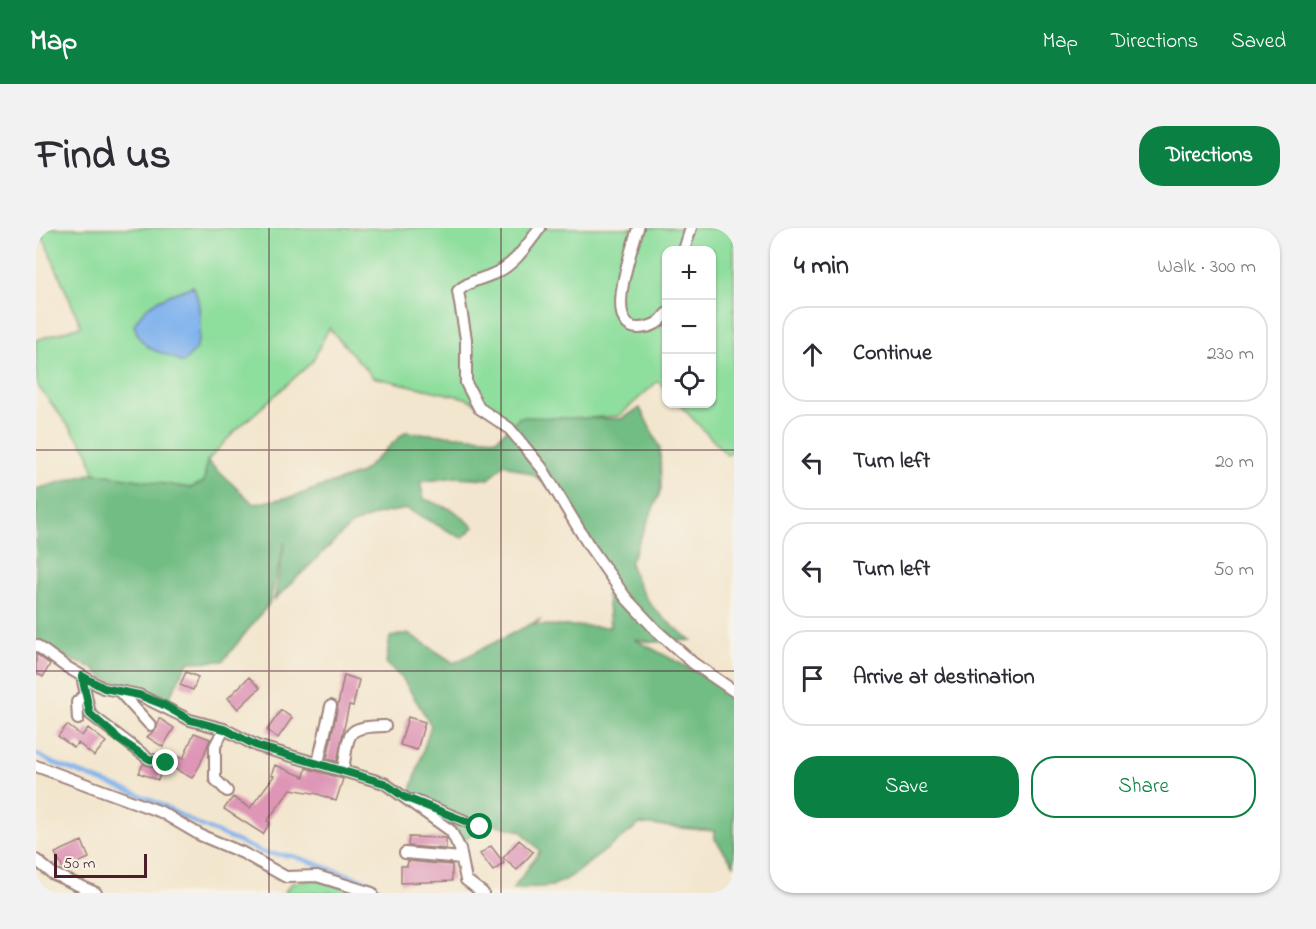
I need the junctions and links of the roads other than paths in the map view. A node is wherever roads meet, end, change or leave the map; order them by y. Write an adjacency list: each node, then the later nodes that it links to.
1 (540, 228): 9 (street)
2 (638, 228): 5 (street)
3 (691, 228): 4 (street)
4 (685, 246)
5 (662, 318)
6 (36, 645): 7 (street)
7 (82, 676): 8 (street); 10 (street)
8 (118, 691): 13 (street); 15 (street)
9 (734, 691)
10 (86, 694): 12 (street); 16 (street)
11 (331, 706): 17 (street)
12 (78, 719)
13 (150, 725)
14 (385, 726): 19 (street)
15 (224, 729): 17 (street); 20 (street)
16 (166, 763)
17 (318, 763): 19 (street)
18 (36, 769): 27 (street)
19 (343, 769): 21 (street)
20 (227, 791)
21 (404, 797): 22 (street); 24 (street)
22 (480, 827)
23 (405, 853): 24 (street)
24 (461, 858): 28 (street)
25 (36, 860): 26 (street)
26 (96, 893)
27 (372, 893)
28 (483, 893)

